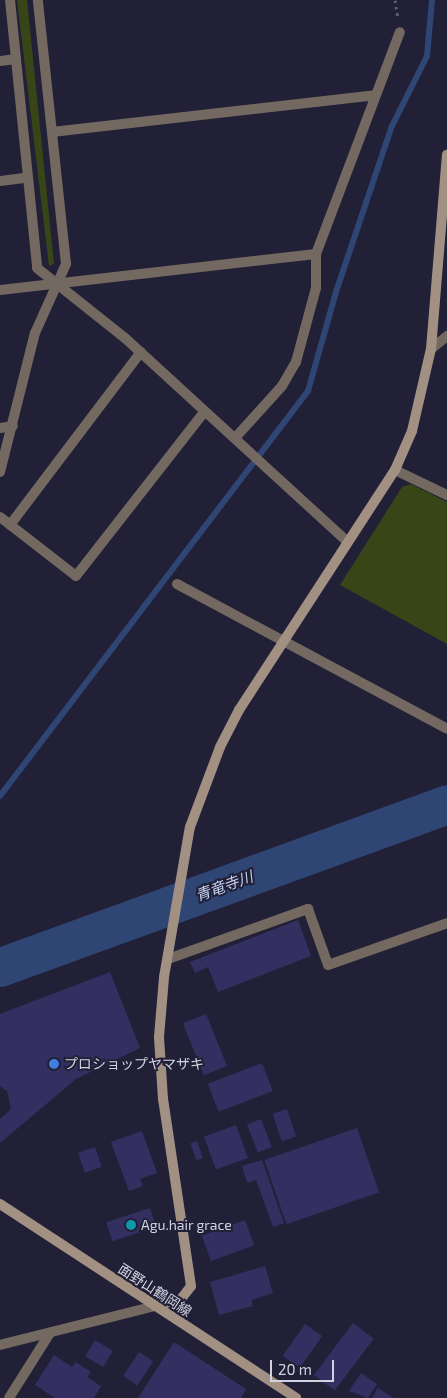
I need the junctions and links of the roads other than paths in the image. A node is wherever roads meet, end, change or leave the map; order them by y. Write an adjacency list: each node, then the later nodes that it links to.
1 (10, 0): 4 (street)
2 (38, 0): 7 (street)
3 (400, 32): 6 (street)
4 (16, 59): 5 (street); 9 (street)
5 (0, 61)
6 (375, 95): 7 (street); 11 (street)
7 (52, 132): 12 (street)
8 (447, 155): 15 (street)
9 (26, 178): 10 (street); 12 (street)
10 (0, 181)
11 (316, 254): 12 (street); 20 (street)
12 (58, 283): 13 (street); 16 (street); 18 (street)
13 (0, 290)
14 (447, 336): 15 (street)
15 (431, 350): 21 (street)
16 (141, 352): 17 (street); 25 (street)
17 (205, 411): 20 (street); 25 (street)
18 (13, 426): 19 (street); 22 (street)
19 (0, 428)
20 (235, 438): 26 (street)
21 (394, 470): 23 (street); 26 (street)
22 (0, 472)
23 (447, 496)
24 (0, 517): 25 (street)
25 (10, 525)
26 (348, 542): 28 (street)
27 (177, 584): 28 (street)
28 (284, 645): 29 (street); 31 (street)
29 (447, 729)
30 (447, 923): 31 (street)
31 (168, 959): 33 (street)
32 (0, 1204): 33 (street, 面野山鶴岡線)
33 (155, 1306): 34 (street); 37 (street, 面野山鶴岡線)
34 (50, 1333): 35 (street); 36 (street)
35 (0, 1344)
36 (9, 1398)
37 (296, 1398)

